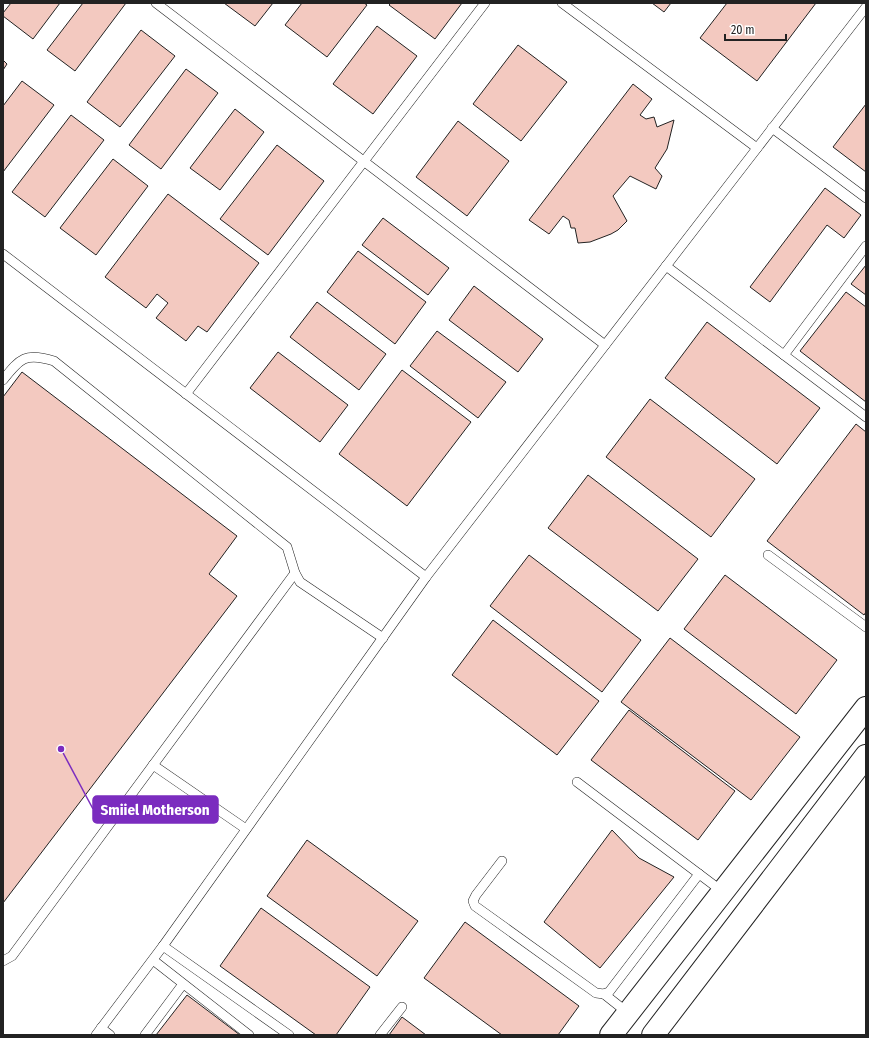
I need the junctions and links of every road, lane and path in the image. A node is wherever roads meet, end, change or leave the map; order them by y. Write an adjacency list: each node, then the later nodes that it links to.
1 (156, 3): 7 (lane)
2 (484, 3): 7 (lane)
3 (562, 3): 6 (lane)
4 (866, 7): 5 (lane)
5 (772, 128): 6 (lane); 8 (lane)
6 (757, 148): 11 (lane)
7 (364, 161): 12 (lane); 15 (lane)
8 (866, 198)
9 (866, 246): 13 (lane)
10 (3, 254): 15 (lane)
11 (666, 266): 12 (lane); 13 (lane)
12 (605, 345): 19 (lane)
13 (784, 355): 16 (lane)
14 (3, 380): 18 (lane)
15 (186, 394): 19 (lane)
16 (866, 417)
17 (768, 555): 20 (lane)
18 (295, 572): 21 (lane); 24 (lane)
19 (426, 577): 21 (lane)
20 (866, 627)
21 (383, 638): 26 (lane)
22 (866, 708): 29 (street)
23 (866, 756): 44 (street)
24 (153, 765): 26 (lane); 32 (lane)
25 (577, 782): 28 (lane)
26 (246, 829): 30 (lane)
27 (502, 860): 34 (lane)
28 (699, 874): 29 (lane); 34 (lane)
29 (723, 892): 36 (street)
30 (163, 946): 31 (lane); 41 (lane)
31 (152, 960): 33 (lane); 37 (lane)
32 (3, 961)
33 (184, 984): 39 (lane); 40 (lane)
34 (604, 994): 36 (lane)
35 (402, 1007): 42 (lane)
36 (628, 1013): 43 (street)
37 (98, 1031): 38 (lane)
38 (110, 1035)
39 (145, 1035)
40 (249, 1035)
41 (289, 1035)
42 (380, 1035)
43 (611, 1035)
44 (653, 1035)

